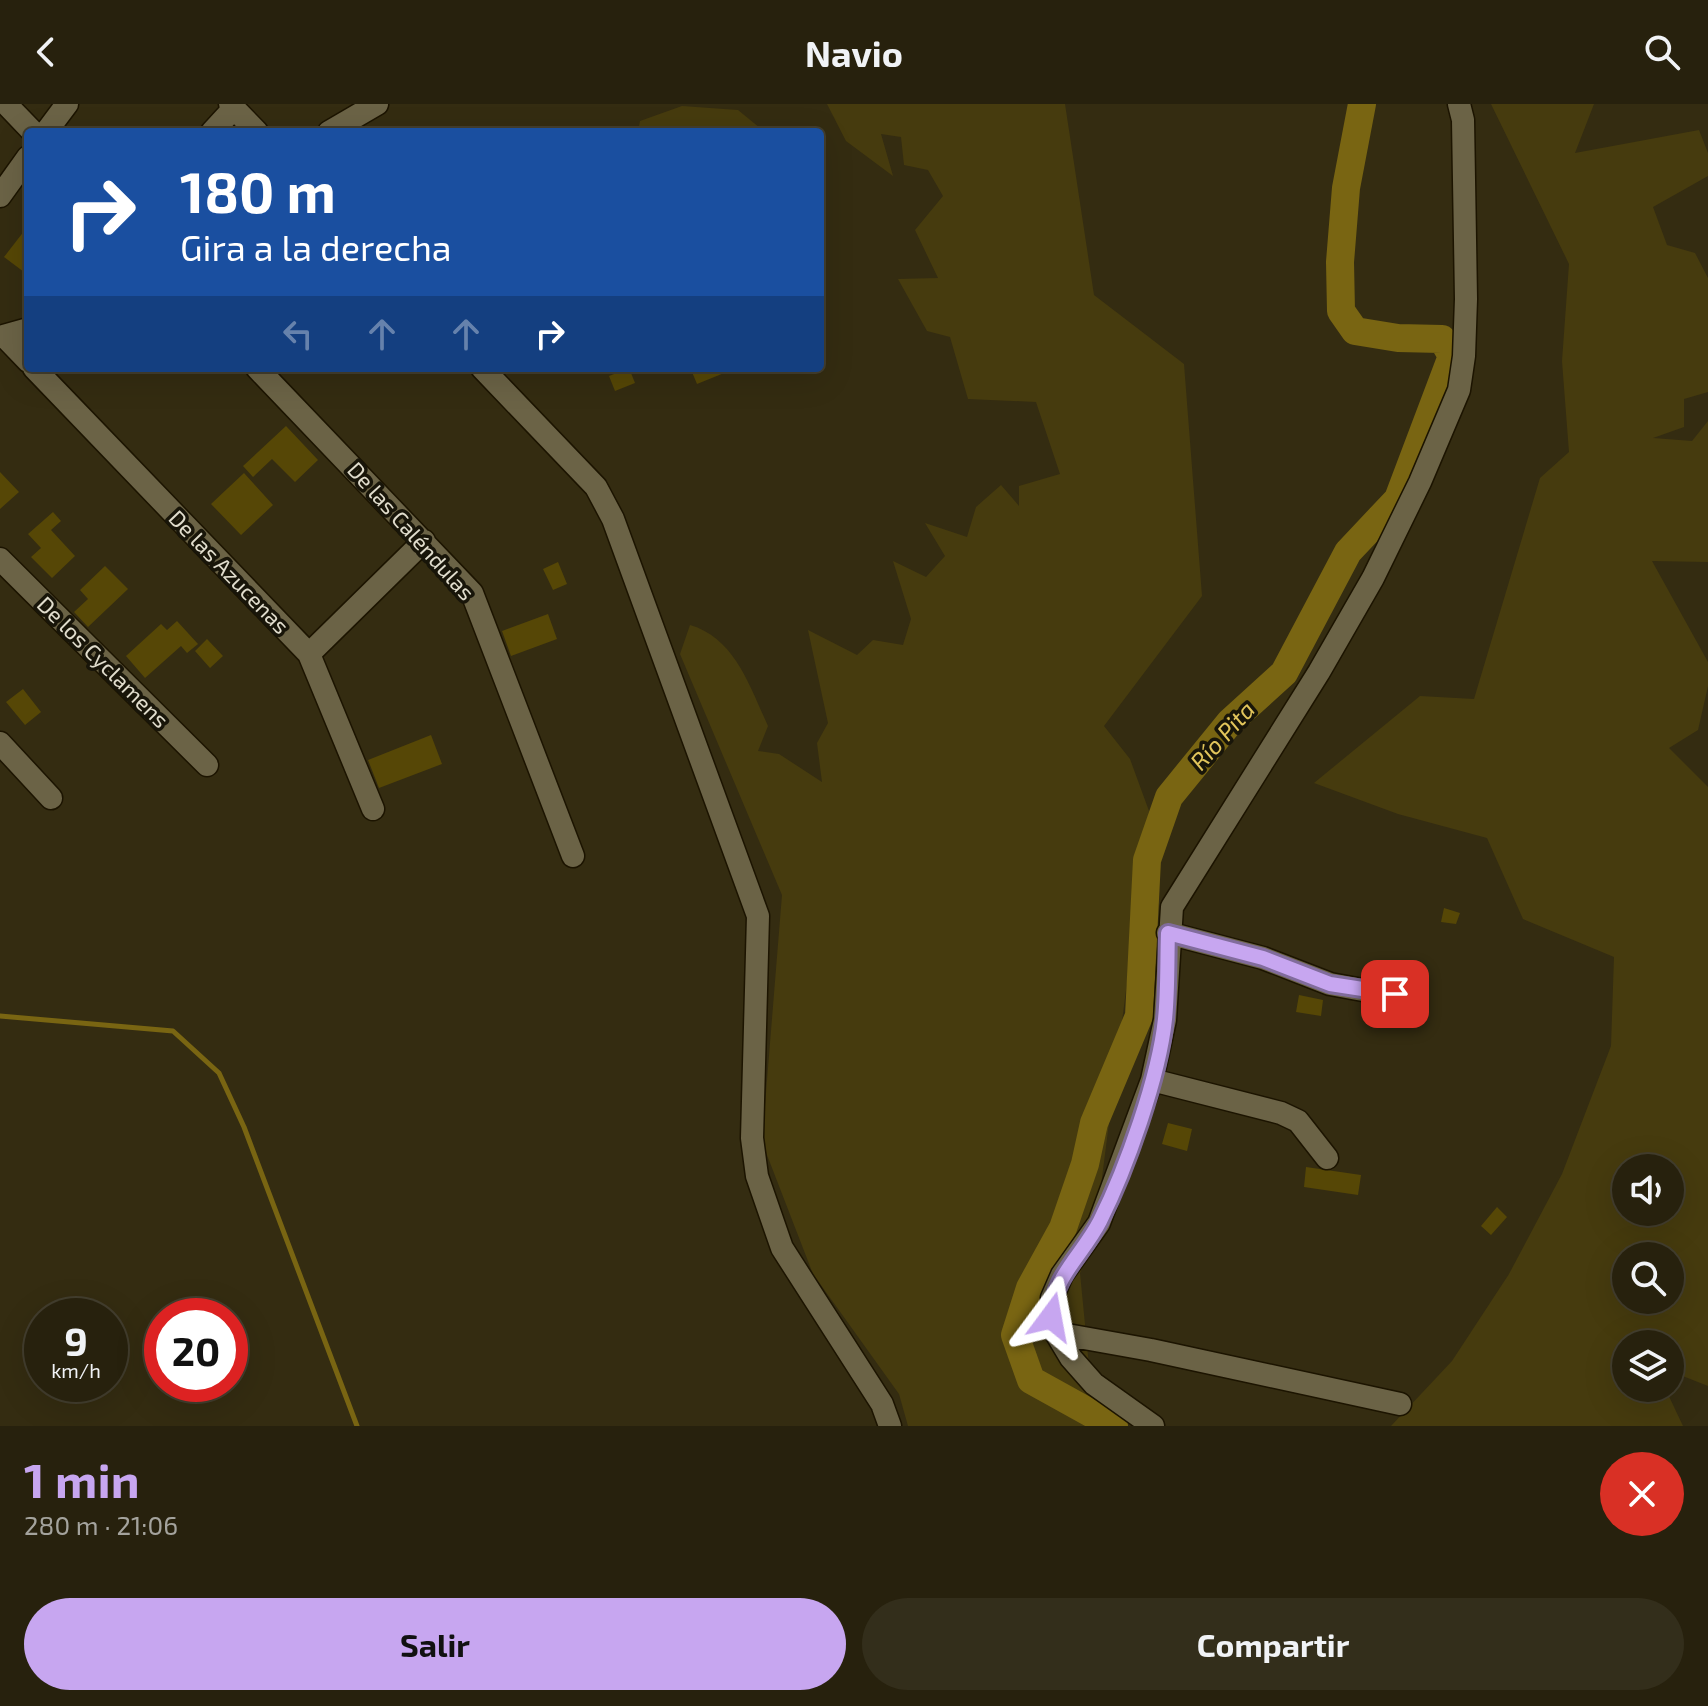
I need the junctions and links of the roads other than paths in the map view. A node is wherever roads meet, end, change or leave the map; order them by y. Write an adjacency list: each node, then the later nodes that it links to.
1 (6, 104): 6 (street)
2 (67, 104): 7 (street)
3 (377, 104): 10 (street)
4 (1459, 104): 27 (street)
5 (232, 106): 8 (street); 9 (street)
6 (29, 128)
7 (49, 128)
8 (215, 128)
9 (253, 128)
10 (336, 128)
11 (24, 163): 12 (street)
12 (0, 196)
13 (24, 330): 14 (street)
14 (2, 337): 15 (street)
15 (24, 357)
16 (38, 372): 21 (street, De las Azucenas)
17 (261, 372): 19 (street, De las Caléndulas)
18 (486, 372): 33 (street)
19 (424, 541): 21 (street); 26 (street, De las Caléndulas)
20 (0, 559): 23 (street, De los Cyclamens)
21 (309, 654): 25 (street, De las Azucenas)
22 (0, 743): 24 (street)
23 (207, 765)
24 (51, 798)
25 (373, 809)
26 (573, 856)
27 (1168, 933): 28 (street); 29 (street)
28 (1412, 999)
29 (1152, 1080): 30 (street); 31 (street)
30 (1327, 1158)
31 (1056, 1333): 32 (street); 34 (street)
32 (1400, 1404)
33 (890, 1426)
34 (1153, 1426)

